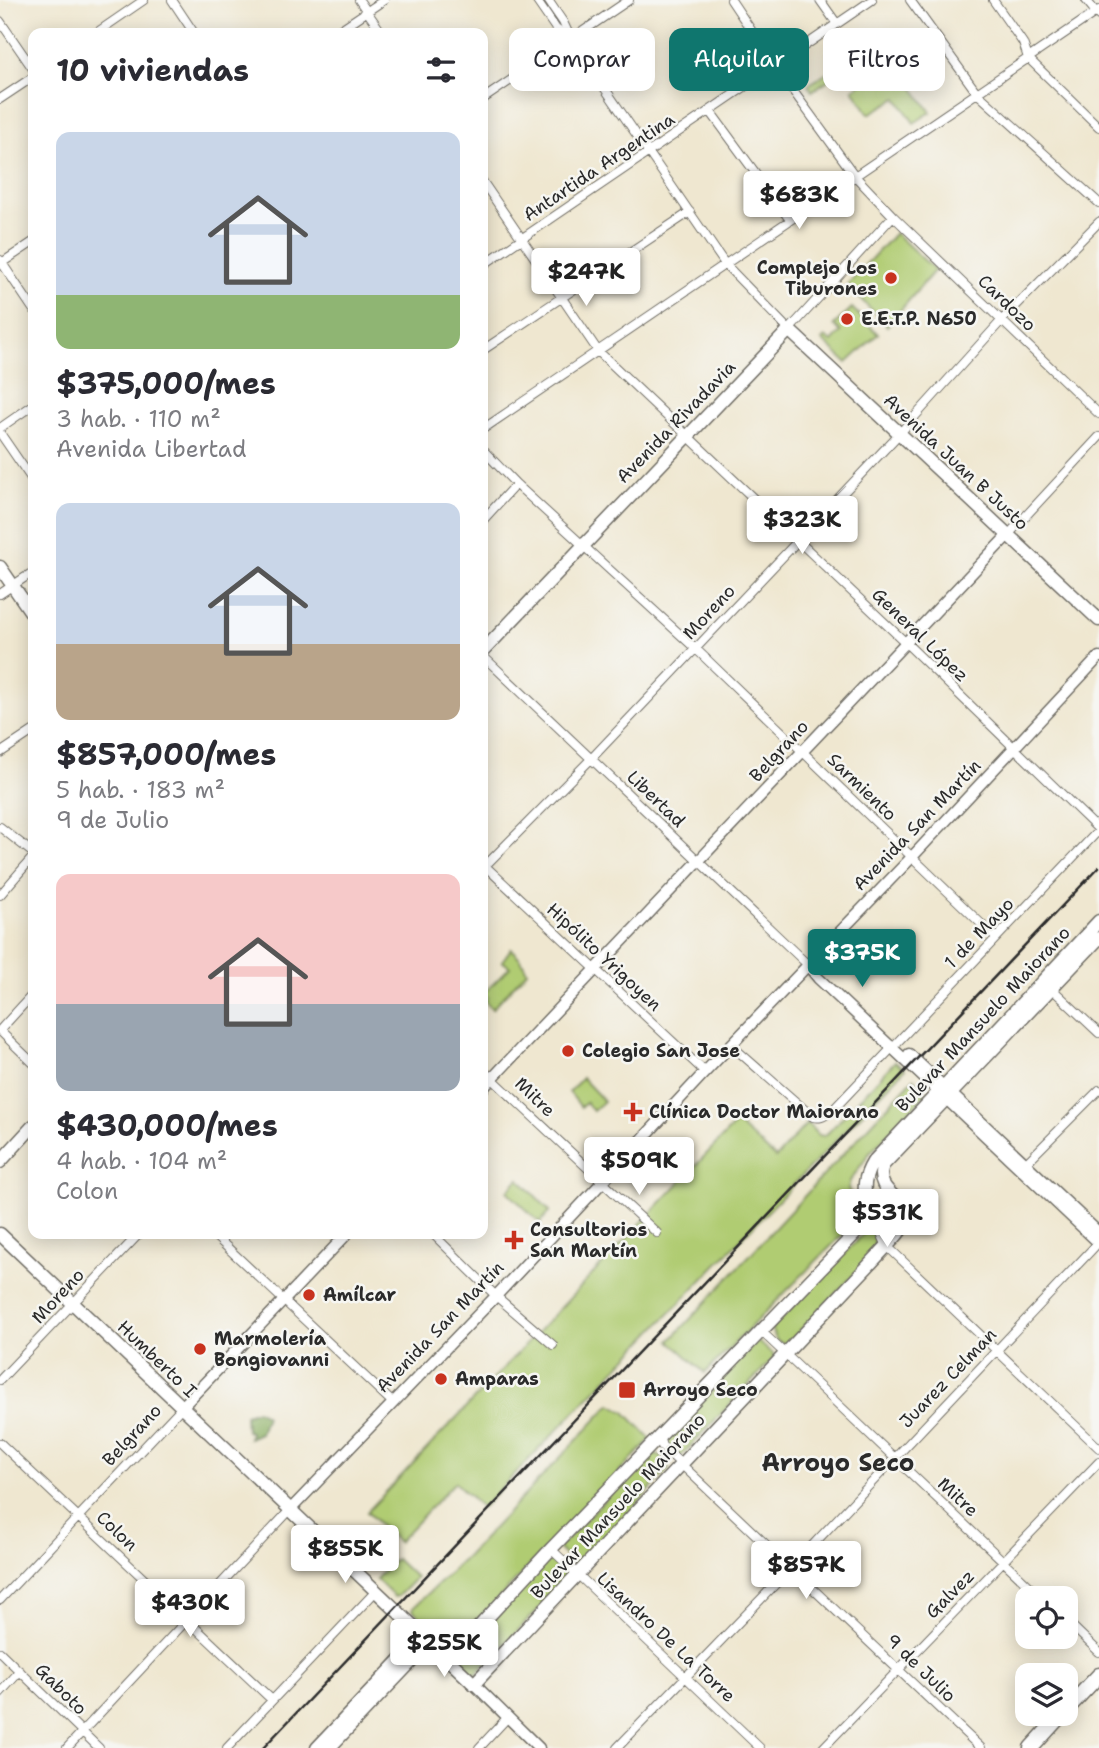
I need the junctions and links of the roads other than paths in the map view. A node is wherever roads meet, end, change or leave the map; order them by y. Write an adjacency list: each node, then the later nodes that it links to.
1 (144, 0): 18 (street)
2 (172, 0): 19 (street)
3 (359, 0): 14 (street)
4 (384, 0): 14 (street)
5 (536, 0): 22 (street)
6 (548, 0): 23 (street)
7 (629, 0): 24 (street)
8 (731, 0): 25 (street, Cardozo)
9 (820, 0): 17 (street)
10 (872, 0): 17 (street, Antartida Argentina)
11 (910, 0): 34 (street)
12 (993, 0): 27 (street)
13 (1086, 0): 15 (street)
14 (367, 11): 20 (street); 21 (street)
15 (1098, 13): 27 (street)
16 (0, 20): 28 (street)
17 (837, 24): 26 (street, Antartida Argentina)
18 (103, 28)
19 (191, 28)
20 (342, 28)
21 (379, 28)
22 (555, 28)
23 (565, 28)
24 (587, 28)
25 (750, 28)
26 (809, 43)
27 (1028, 58): 34 (street); 38 (street)
28 (28, 62)
29 (28, 80): 36 (street)
30 (509, 81): 35 (street)
31 (606, 91): 39 (street)
32 (739, 91): 37 (street, Antartida Argentina)
33 (793, 91): 40 (street, Cardozo)
34 (977, 93): 40 (street); 42 (street)
35 (488, 96)
36 (0, 99)
37 (710, 111): 39 (street, Antartida Argentina); 45 (street)
38 (1099, 127)
39 (649, 152): 43 (street); 47 (street, Antartida Argentina)
40 (855, 176): 44 (street, Cardozo); 45 (street)
41 (488, 190): 47 (street, General López)
42 (1099, 203)
43 (690, 212): 51 (street); 52 (street)
44 (893, 216): 54 (street, Cardozo); 55 (street, Avenida Rivadavia)
45 (790, 220): 51 (street)
46 (1099, 222): 54 (street, Moreno)
47 (521, 239): 50 (street, Antartida Argentina); 52 (street, General López)
48 (28, 245): 49 (street)
49 (1, 262): 53 (street)
50 (488, 262)
51 (725, 264): 55 (street); 57 (street)
52 (560, 297): 56 (street); 57 (street, General López)
53 (28, 302)
54 (1002, 320): 59 (street, Cardozo); 62 (street, Moreno)
55 (789, 330): 62 (main road, Avenida Juan B Justo); 63 (main road, Avenida Rivadavia)
56 (488, 347)
57 (598, 351): 60 (street); 63 (street, General López)
58 (28, 409): 61 (street)
59 (1099, 414)
60 (488, 426)
61 (0, 430): 66 (street)
62 (900, 433): 69 (main road, Avenida Juan B Justo); 70 (street, Moreno)
63 (686, 436): 70 (street, General López); 71 (main road, Avenida Rivadavia)
64 (1099, 437): 69 (street, Belgrano)
65 (488, 455): 67 (street, Sarmiento)
66 (28, 473)
67 (516, 484): 68 (street); 71 (street, Sarmiento)
68 (488, 515)
69 (1008, 535): 77 (main road, Avenida Juan B Justo); 78 (street, Belgrano)
70 (797, 540): 78 (street, General López); 80 (street, Moreno)
71 (583, 545): 79 (main road, Avenida Rivadavia); 80 (street, Sarmiento)
72 (0, 567): 74 (main road)
73 (28, 576): 74 (street)
74 (13, 586): 75 (street); 76 (main road)
75 (0, 594)
76 (28, 608)
77 (1099, 620)
78 (905, 642): 84 (street, General López); 85 (street, Belgrano)
79 (488, 646)
80 (695, 649): 85 (street, Sarmiento); 87 (street, Moreno)
81 (1099, 657): 84 (street, Avenida San Martín)
82 (488, 661): 87 (street, Libertad)
83 (28, 734): 86 (street)
84 (1014, 748): 89 (street, General López); 91 (street, Avenida San Martín)
85 (803, 752): 91 (street, Sarmiento); 94 (street, Belgrano)
86 (0, 753)
87 (591, 759): 93 (street, Moreno); 94 (street, Libertad)
88 (0, 827): 90 (street)
89 (1099, 830): 98 (street, 1 de Mayo)
90 (28, 851)
91 (912, 857): 98 (street, Sarmiento); 100 (street, Avenida San Martín)
92 (28, 861): 96 (street)
93 (488, 862)
94 (699, 862): 100 (street, Libertad); 101 (street, Belgrano)
95 (488, 870): 101 (street, Hipólito Yrigoyen)
96 (0, 895)
97 (1099, 921): 102 (main road, Bulevar Mansuelo Maiorano)
98 (996, 938): 107 (street, 1 de Mayo)
99 (1099, 938): 102 (main road, Bulevar Mansuelo Maiorano)
100 (807, 964): 106 (street, Avenida San Martín); 107 (street)
101 (596, 971): 109 (street, Hipólito Yrigoyen); 111 (street, Belgrano)
102 (1047, 985): 105 (street); 114 (main road, Bulevar Mansuelo Maiorano)
103 (28, 1000): 104 (street)
104 (0, 1030): 108 (street)
105 (1099, 1033)
106 (731, 1045): 107 (street, 1 de Mayo); 109 (street, Avenida San Martín)
107 (894, 1045): 114 (street)
108 (28, 1058)
109 (705, 1072): 119 (street, Avenida San Martín)
110 (488, 1074): 111 (street, Mitre)
111 (492, 1078): 112 (street, Belgrano); 119 (street, Mitre)
112 (488, 1082)
113 (1099, 1090): 117 (street)
114 (945, 1092): 117 (street); 118 (main road, Bulevar Mansuelo Maiorano); 120 (main road, Bulevar Mansuelo Maiorano)
115 (28, 1131): 116 (main road)
116 (0, 1162)
117 (1023, 1166): 127 (street); 133 (street)
118 (865, 1174): 120 (street); 121 (main road)
119 (602, 1183): 126 (street, Mitre); 135 (street, Avenida San Martín)
120 (886, 1188): 122 (main road)
121 (864, 1197): 123 (main road); 124 (main road)
122 (897, 1200): 123 (main road, Bulevar Mansuelo Maiorano); 125 (main road)
123 (875, 1218): 124 (main road, Bulevar Mansuelo Maiorano); 125 (main road); 134 (street)
124 (861, 1225): 138 (main road, Bulevar Mansuelo Maiorano)
125 (901, 1229): 134 (main road, Bulevar Mansuelo Maiorano)
126 (657, 1233)
127 (1099, 1233)
128 (0, 1234): 137 (main road, Humberto I)
129 (134, 1239): 137 (street, Moreno)
130 (218, 1239): 136 (street)
131 (342, 1239): 136 (street, Belgrano)
132 (438, 1239): 135 (street)
133 (1099, 1243): 140 (street, Juarez Celman)
134 (887, 1246): 140 (street); 141 (main road, Bulevar Mansuelo Maiorano)
135 (496, 1296): 139 (street); 143 (street, Avenida San Martín)
136 (283, 1300): 143 (street); 144 (street, Belgrano)
137 (73, 1303): 142 (street, Moreno); 144 (main road, Humberto I)
138 (761, 1331): 141 (street, Mitre); 145 (main road, Bulevar Mansuelo Maiorano)
139 (553, 1345)
140 (996, 1351): 147 (street); 148 (street, Juarez Celman)
141 (785, 1355): 148 (street, Mitre); 150 (main road, Bulevar Mansuelo Maiorano)
142 (0, 1380)
143 (392, 1402): 151 (street, Avenida San Martín)
144 (182, 1407): 151 (main road, Humberto I); 152 (street, Belgrano)
145 (659, 1437): 150 (street, 9 de Julio); 153 (main road, Bulevar Mansuelo Maiorano)
146 (0, 1443): 152 (street, Colon)
147 (1099, 1448)
148 (893, 1459): 154 (street, Mitre); 155 (street, Juarez Celman)
149 (1099, 1462): 154 (street, Galvez)
150 (681, 1464): 155 (street, 9 de Julio); 156 (main road, Bulevar Mansuelo Maiorano)
151 (290, 1510): 158 (main road, Humberto I); 160 (street, Avenida San Martín)
152 (79, 1517): 159 (street, Belgrano); 160 (street, Colon)
153 (551, 1549): 156 (street, Lisandro De La Torre); 162 (main road, Bulevar Mansuelo Maiorano)
154 (1004, 1561): 157 (street, Mitre); 166 (street, Galvez)
155 (792, 1567): 166 (street, 9 de Julio); 169 (street, Juarez Celman)
156 (577, 1574): 169 (street, Lisandro De La Torre); 170 (main road, Bulevar Mansuelo Maiorano)
157 (1030, 1586)
158 (376, 1591): 163 (main road, Humberto I); 173 (street)
159 (0, 1600)
160 (188, 1620): 173 (street, Colon); 176 (street, Avenida San Martín)
161 (1078, 1632): 165 (street)
162 (448, 1638): 163 (main road, Bulevar Mansuelo Maiorano); 163 (main road, Bulevar Mansuelo Maiorano)
163 (430, 1643): 170 (main road); 178 (main road)
164 (0, 1652): 167 (street, Gaboto)
165 (1099, 1652)
166 (899, 1668): 186 (street, Galvez); 187 (street, 9 de Julio)
167 (20, 1671): 171 (street); 176 (street, Gaboto)
168 (1099, 1675): 172 (main road)
169 (686, 1677): 184 (street, Juarez Celman); 185 (street, Lisandro De La Torre)
170 (474, 1684): 174 (street)
171 (0, 1693)
172 (1078, 1697)
173 (272, 1700): 181 (street)
174 (508, 1717): 182 (street); 183 (street)
175 (1053, 1726): 177 (main road)
176 (83, 1732): 179 (street, Avenida San Martín); 180 (street, Gaboto)
177 (1038, 1745)
178 (323, 1747)
179 (67, 1748)
180 (99, 1748)
181 (227, 1748)
182 (479, 1748)
183 (539, 1748)
184 (617, 1748)
185 (761, 1748)
186 (822, 1748)
187 (981, 1748)

